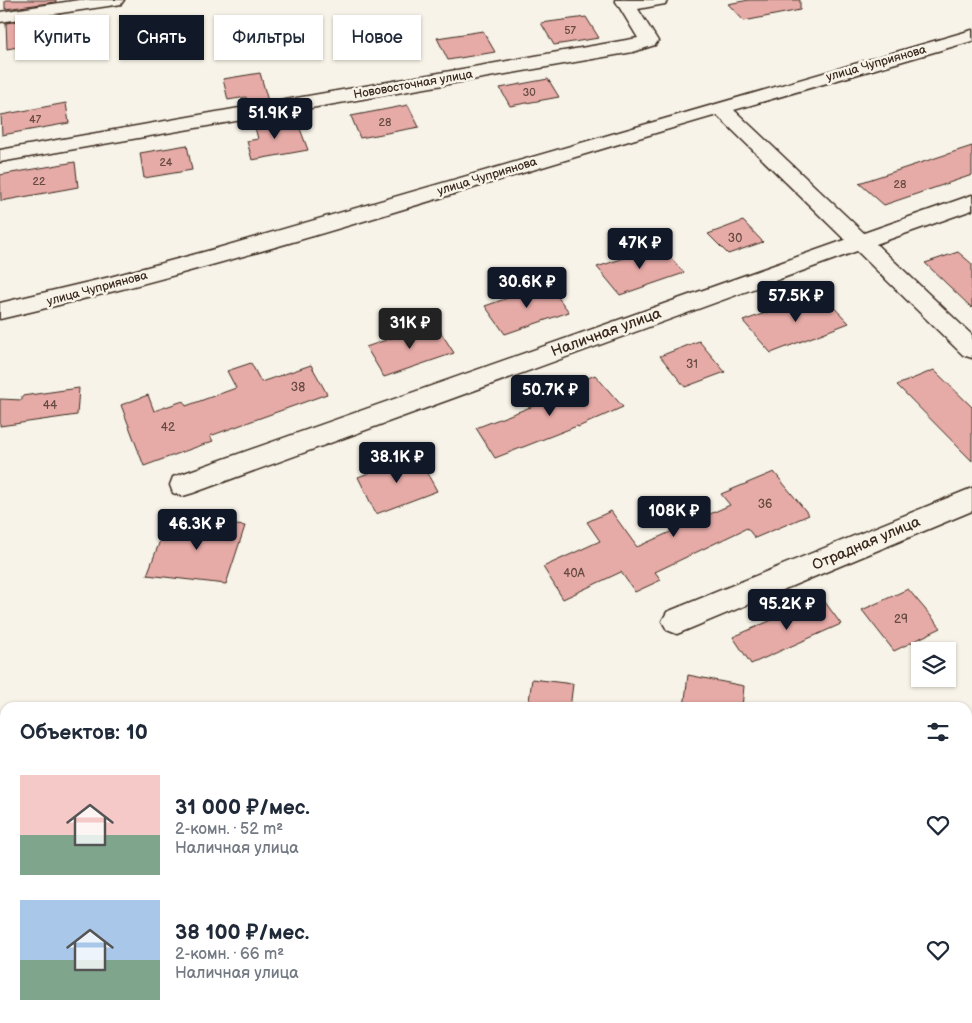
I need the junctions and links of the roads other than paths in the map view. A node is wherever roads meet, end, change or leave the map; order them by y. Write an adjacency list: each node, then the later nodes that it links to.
1 (116, 0): 4 (street)
2 (659, 0): 3 (street)
3 (626, 3): 7 (street, Нововосточная улица)
4 (0, 17)
5 (972, 35): 6 (street, улица Чуприянова)
6 (720, 107): 9 (street); 10 (street, улица Чуприянова)
7 (0, 156)
8 (972, 202): 9 (street, Наличная улица)
9 (861, 240): 11 (street); 12 (street, Наличная улица)
10 (0, 311)
11 (972, 349)
12 (184, 484)
13 (972, 498): 14 (street, Отрадная улица)
14 (677, 621)

